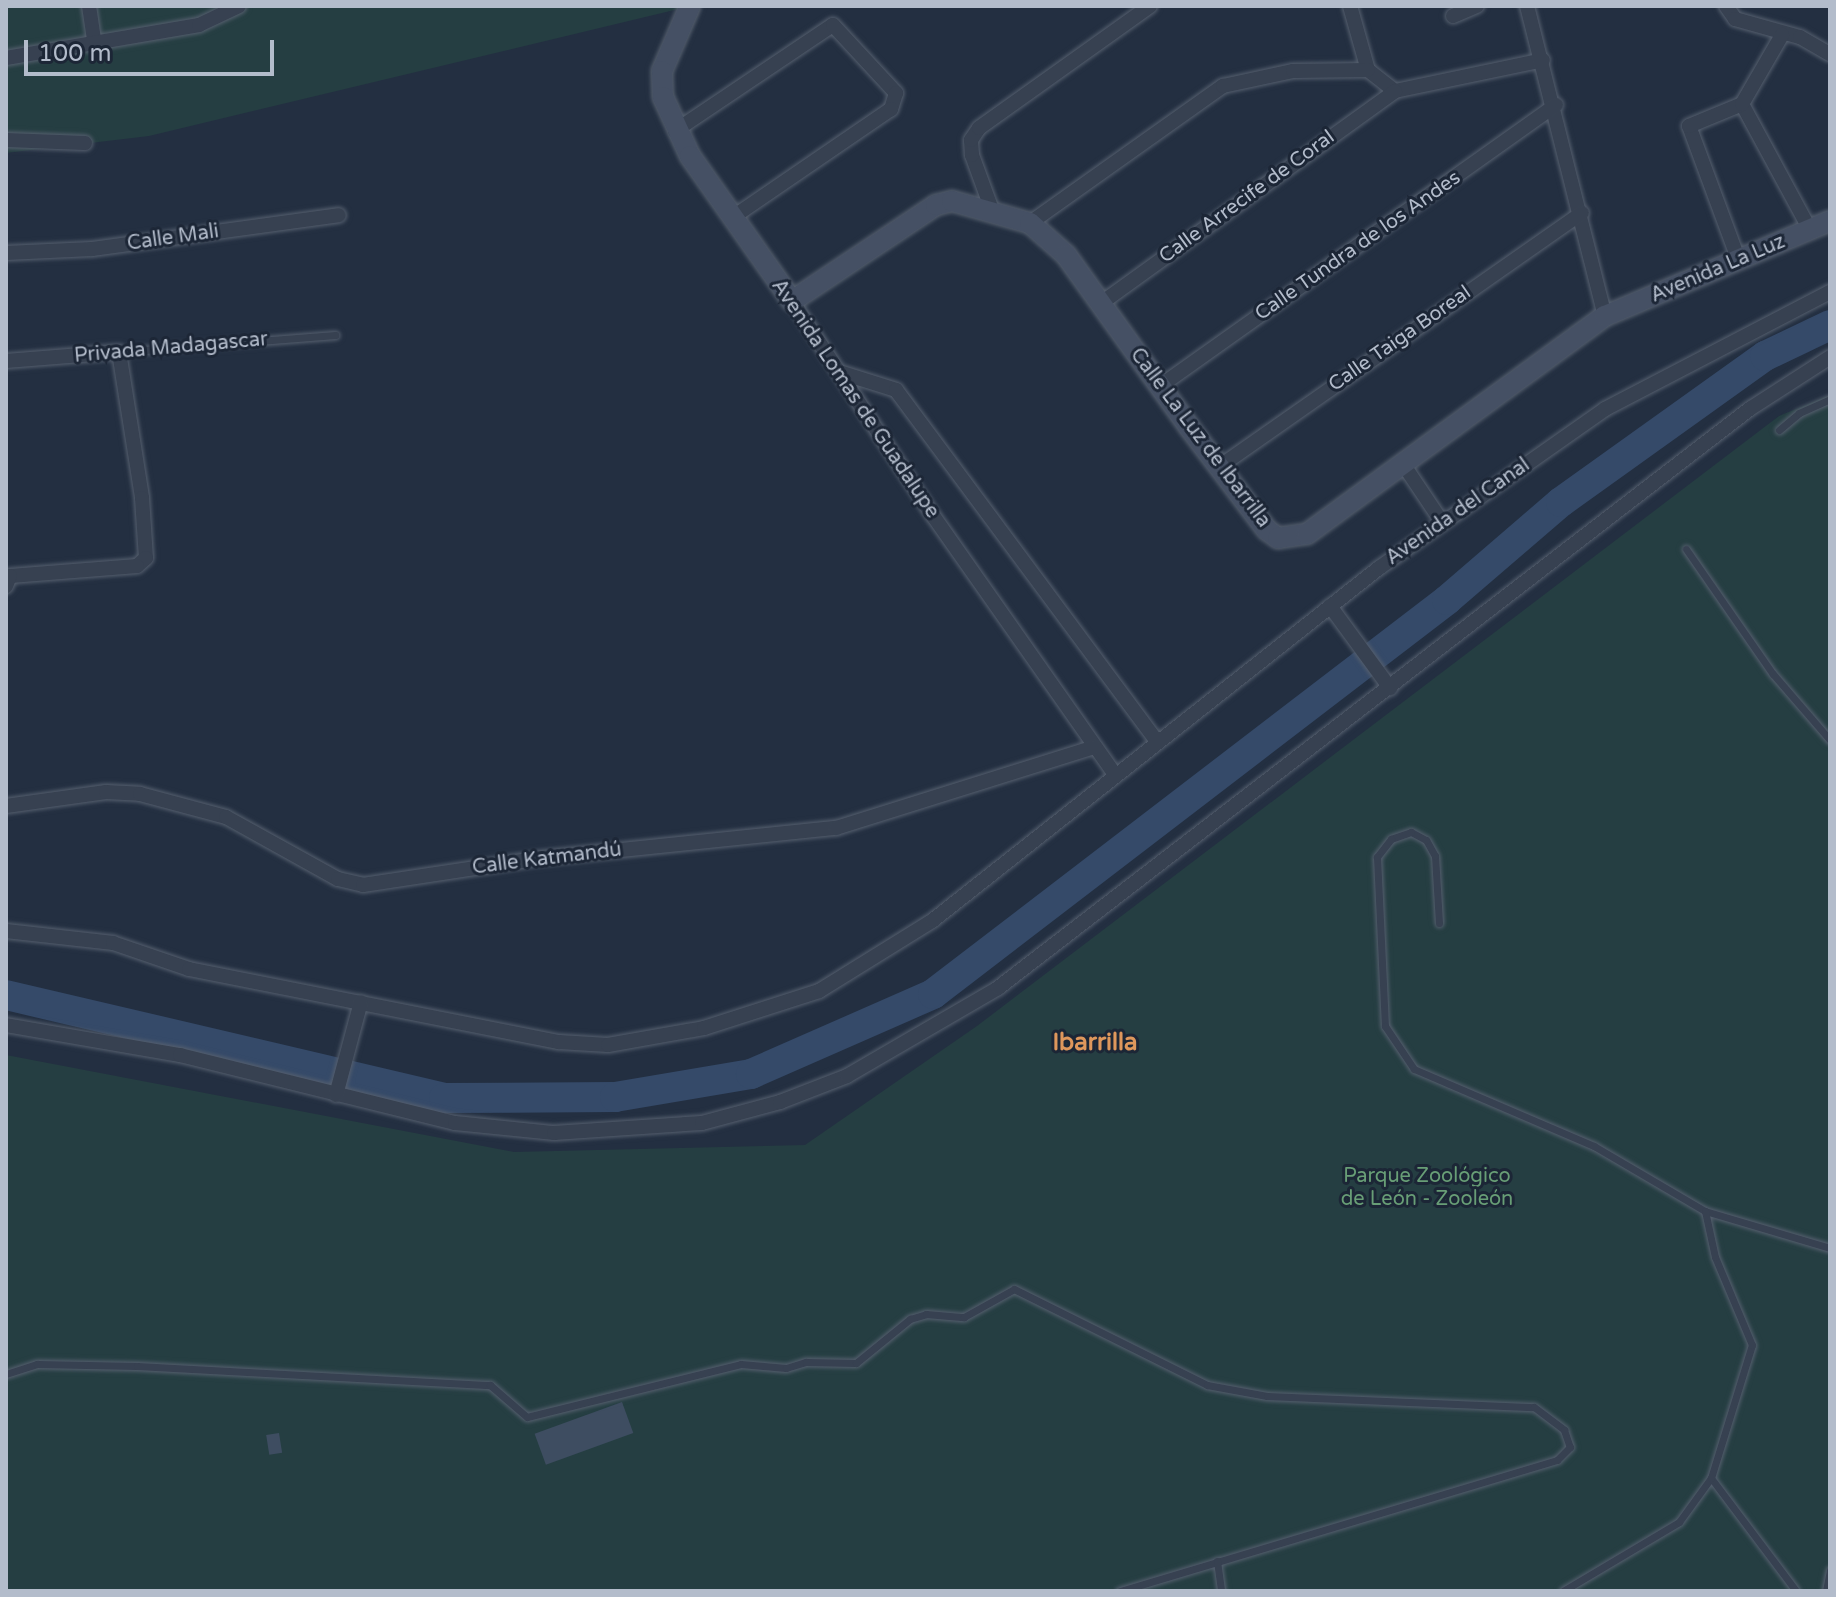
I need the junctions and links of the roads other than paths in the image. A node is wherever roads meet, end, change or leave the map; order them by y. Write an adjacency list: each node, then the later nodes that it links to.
1 (89, 6): 11 (street)
2 (239, 6): 11 (street)
3 (690, 6): 19 (street, Avenida Lomas de Guadalupe)
4 (1150, 6): 22 (street)
5 (1350, 6): 15 (street)
6 (1477, 6): 9 (street)
7 (1527, 6): 14 (street)
8 (1726, 6): 10 (street)
9 (1453, 16)
10 (1782, 35): 12 (street); 17 (street)
11 (95, 46): 13 (street)
12 (1830, 54)
13 (6, 58)
14 (1543, 60): 16 (street); 18 (street)
15 (1368, 70): 16 (street); 27 (street)
16 (1395, 91): 33 (street, Calle Arrecife de Coral)
17 (1742, 104): 28 (street); 30 (street)
18 (1556, 105): 23 (street); 40 (street, Calle Tundra de los Andes)
19 (675, 131): 25 (street, Avenida Lomas de Guadalupe); 25 (street)
20 (6, 140): 21 (street)
21 (85, 143)
22 (992, 210): 27 (street); 32 (street)
23 (1582, 213): 34 (street); 44 (street, Calle Taiga Boreal)
24 (339, 215): 29 (street, Calle Mali)
25 (732, 218): 32 (street, Avenida Lomas de Guadalupe)
26 (1830, 221): 28 (street, Avenida La Luz)
27 (1030, 223): 33 (street, Calle La Luz de Ibarrilla)
28 (1810, 230): 30 (street, Avenida La Luz)
29 (6, 253)
30 (1739, 261): 34 (street, Avenida La Luz)
31 (1830, 292): 45 (street, Avenida del Canal)
32 (792, 301): 39 (street, Avenida Lomas de Guadalupe)
33 (1100, 304): 40 (street, Calle La Luz de Ibarrilla)
34 (1605, 316): 43 (street, Calle La Luz de Ibarrilla)
35 (335, 335): 36 (lane, Privada Madagascar)
36 (119, 352): 38 (street, Privada Madagascar); 47 (street)
37 (1830, 357): 49 (street)
38 (6, 361)
39 (839, 372): 51 (street); 52 (street, Avenida Lomas de Guadalupe)
40 (1159, 387): 44 (street, Calle La Luz de Ibarrilla)
41 (1830, 399): 42 (lane)
42 (1779, 430)
43 (1403, 464): 44 (street, Calle La Luz de Ibarrilla); 45 (street)
44 (1219, 467)
45 (1442, 522): 48 (street, Avenida del Canal)
46 (1686, 549): 50 (lane)
47 (8, 581)
48 (1330, 606): 49 (street); 51 (street, Avenida del Canal)
49 (1386, 682): 59 (street)
50 (1830, 740)
51 (1157, 742): 53 (street, Avenida del Canal)
52 (1095, 747): 53 (street, Avenida Lomas de Guadalupe); 54 (street, Calle Katmandú)
53 (1115, 775): 57 (street, Avenida del Canal)
54 (6, 806)
55 (1439, 923): 60 (lane)
56 (6, 931): 57 (street, Avenida del Canal)
57 (360, 1010): 59 (street)
58 (6, 1025): 59 (street)
59 (336, 1095)
60 (1705, 1211): 61 (lane); 63 (lane)
61 (1830, 1248)
62 (6, 1374): 64 (lane)
63 (1711, 1478): 68 (lane); 69 (lane)
64 (1217, 1561): 66 (lane); 67 (lane)
65 (1830, 1570): 70 (lane)
66 (1119, 1591)
67 (1221, 1591)
68 (1563, 1591)
69 (1796, 1591)
70 (1826, 1591)

